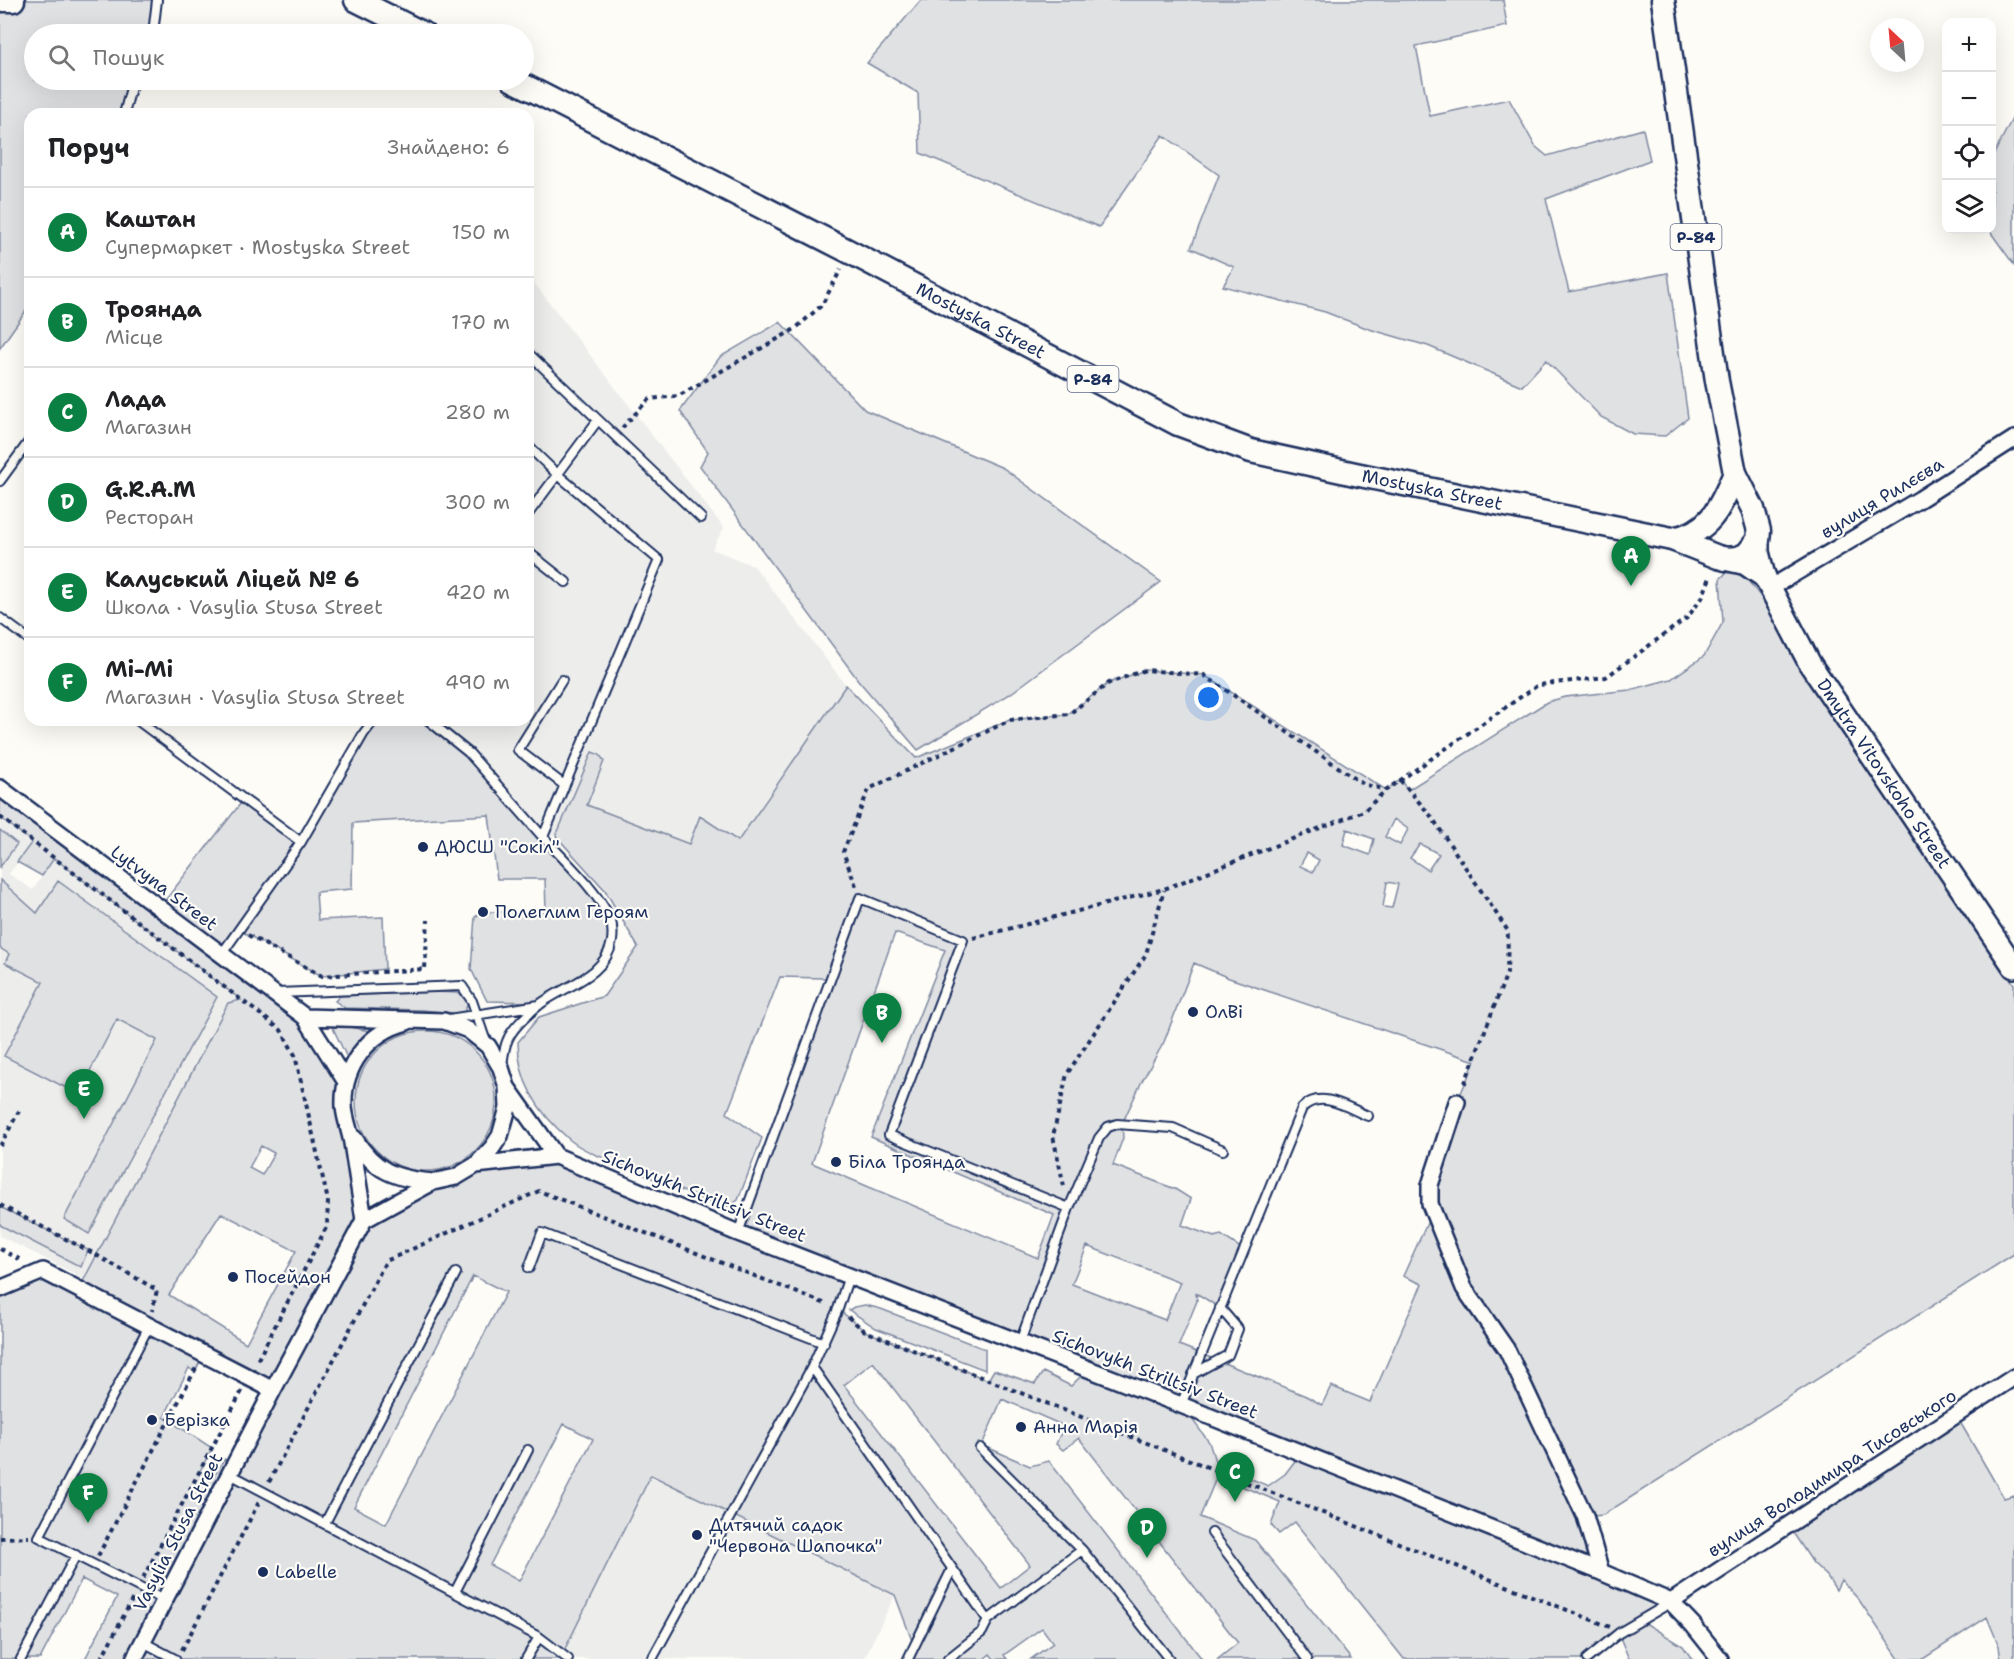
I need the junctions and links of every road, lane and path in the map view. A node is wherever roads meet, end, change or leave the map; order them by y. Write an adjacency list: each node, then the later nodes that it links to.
1 (0, 0): 2 (main road)
2 (13, 0)
3 (157, 0): 6 (lane)
4 (356, 0): 7 (main road)
5 (1663, 0): 17 (main road, Р-84)
6 (154, 24)
7 (404, 24)
8 (131, 90): 10 (lane)
9 (533, 90): 11 (main road, Mostyska Street / Р-84)
10 (126, 108)
11 (850, 252): 13 (path); 24 (main road, Mostyska Street / Р-84)
12 (534, 359): 13 (lane)
13 (598, 420): 18 (lane); 23 (lane)
14 (2014, 439): 29 (street, вулиця Рилєєва)
15 (24, 448): 19 (lane)
16 (534, 452): 18 (lane)
17 (1735, 473): 21 (main road); 22 (main road)
18 (558, 475): 20 (lane); 39 (lane)
19 (0, 481)
20 (534, 506)
21 (1753, 509): 22 (main road); 25 (main road)
22 (1711, 517): 24 (main road); 27 (main road)
23 (701, 518)
24 (1672, 540): 27 (main road, Mostyska Street / Р-84)
25 (1758, 540): 27 (main road); 29 (main road, Dmytra Vitovskoho Street)
26 (534, 557): 28 (lane)
27 (1722, 558): 29 (main road, Mostyska Street); 38 (path)
28 (567, 582)
29 (1767, 582): 51 (main road, Dmytra Vitovskoho Street)
30 (0, 618): 31 (lane)
31 (24, 636)
32 (562, 680): 33 (lane)
33 (534, 725)
34 (145, 726): 44 (lane)
35 (370, 726): 44 (lane)
36 (435, 726): 43 (lane)
37 (533, 726): 39 (lane)
38 (1400, 780): 41 (path); 62 (path)
39 (564, 785): 43 (lane)
40 (0, 788): 50 (street, Lytvyna Street)
41 (1386, 790): 45 (path); 46 (path)
42 (0, 817): 88 (path)
43 (543, 837): 53 (lane)
44 (301, 842): 48 (lane)
45 (1164, 889): 49 (path); 72 (path)
46 (860, 898): 49 (lane); 74 (lane)
47 (428, 920): 48 (path)
48 (239, 930): 50 (lane)
49 (963, 940): 72 (lane)
50 (221, 955): 52 (street, Lytvyna Street)
51 (2014, 967)
52 (273, 993): 54 (lane); 55 (street, Lytvyna Street)
53 (539, 1005): 54 (lane); 59 (lane)
54 (477, 1014): 57 (lane); 58 (lane)
55 (306, 1017): 56 (street); 60 (street, Lytvyna Street)
56 (418, 1019): 57 (street); 60 (street)
57 (444, 1020): 58 (street)
58 (488, 1046): 59 (street)
59 (501, 1068): 61 (street)
60 (346, 1082): 65 (street)
61 (507, 1088): 68 (street); 69 (street)
62 (1457, 1102): 103 (street)
63 (19, 1111): 66 (path)
64 (1368, 1116): 79 (lane)
65 (350, 1132): 70 (street); 73 (street)
66 (0, 1146)
67 (1223, 1150): 72 (lane)
68 (556, 1156): 69 (street, Sichovykh Striltsiv Street); 74 (street, Sichovykh Striltsiv Street)
69 (476, 1165): 70 (street)
70 (433, 1182): 73 (street)
71 (0, 1205): 81 (path)
72 (1069, 1208): 82 (lane)
73 (364, 1220): 89 (street, Vasylia Stusa Street)
74 (738, 1233): 77 (street, Sichovykh Striltsiv Street)
75 (528, 1268): 83 (lane)
76 (456, 1273): 95 (lane)
77 (849, 1276): 80 (lane); 82 (street, Sichovykh Striltsiv Street)
78 (0, 1289): 81 (street)
79 (1220, 1308): 86 (lane); 86 (lane)
80 (838, 1309): 83 (lane); 94 (path); 109 (path)
81 (149, 1326): 84 (street); 97 (lane)
82 (1020, 1342): 90 (street, Sichovykh Striltsiv Street)
83 (824, 1343): 85 (lane)
84 (204, 1355): 88 (street); 101 (path)
85 (812, 1367): 102 (lane); 119 (lane)
86 (1193, 1374): 90 (lane)
87 (2014, 1377): 107 (street, вулиця Володимира Тисовського)
88 (248, 1378): 89 (street); 104 (path)
89 (273, 1390): 93 (street, Vasylia Stusa Street)
90 (1181, 1405): 103 (street, Sichovykh Striltsiv Street)
91 (980, 1448): 99 (lane)
92 (528, 1450): 105 (lane)
93 (230, 1474): 94 (lane); 106 (street, Vasylia Stusa Street)
94 (265, 1491): 95 (lane); 116 (path)
95 (325, 1523): 105 (lane)
96 (1212, 1533): 112 (lane)
97 (39, 1537): 98 (path); 100 (lane)
98 (0, 1538)
99 (1082, 1550): 108 (lane); 122 (lane)
100 (76, 1555): 101 (lane); 113 (lane)
101 (93, 1564): 104 (lane)
102 (952, 1569): 108 (lane); 120 (lane)
103 (1601, 1572): 107 (street, Sichovykh Striltsiv Street)
104 (139, 1587): 106 (lane); 114 (path)
105 (455, 1592): 110 (lane)
106 (164, 1600): 111 (street, Vasylia Stusa Street)
107 (1671, 1602): 109 (lane); 124 (street, Sichovykh Striltsiv Street)
108 (988, 1620): 121 (lane)
109 (1619, 1633): 123 (lane)
110 (539, 1637): 117 (lane); 118 (lane)
111 (143, 1642): 115 (street, Vasylia Stusa Street); 116 (lane)
112 (1303, 1658)
113 (21, 1659)
114 (101, 1659)
115 (134, 1659)
116 (176, 1659)
117 (526, 1659)
118 (568, 1659)
119 (652, 1659)
120 (908, 1659)
121 (948, 1659)
122 (1169, 1659)
123 (1587, 1659)
124 (1720, 1659)

